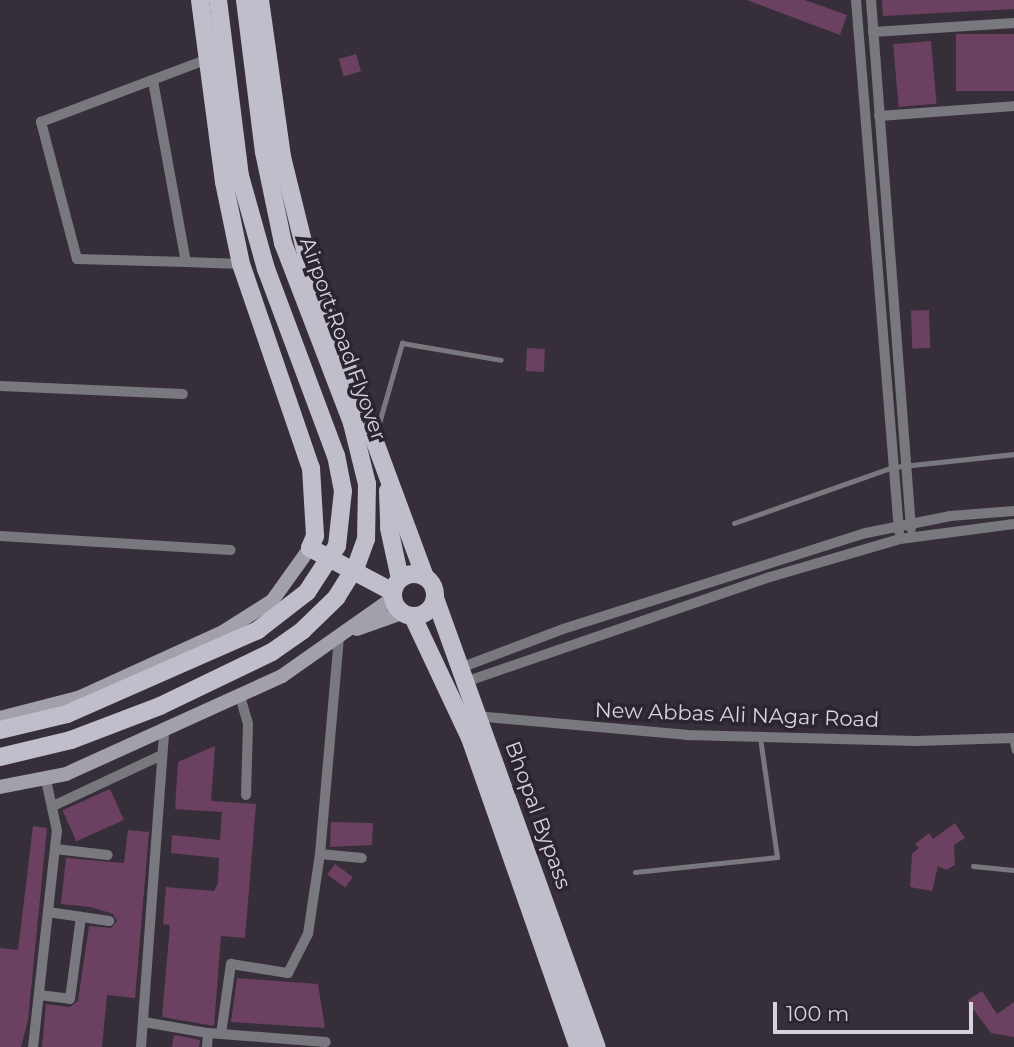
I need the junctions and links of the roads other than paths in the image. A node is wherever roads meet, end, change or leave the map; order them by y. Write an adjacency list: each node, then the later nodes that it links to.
1 (200, 0): 9 (main road)
2 (218, 0): 9 (main road)
3 (245, 0): 11 (main road)
4 (261, 0): 11 (main road)
5 (871, 0): 8 (street)
6 (854, 1): 22 (street)
7 (1014, 23): 8 (street)
8 (873, 32): 13 (street)
9 (214, 63): 10 (street); 15 (main road); 42 (main road, bridge)
10 (153, 81): 14 (street); 14 (street)
11 (263, 89): 19 (main road); 48 (main road, Airport Road Flyover, bridge)
12 (1014, 106): 13 (street)
13 (879, 116): 21 (street)
14 (186, 262): 15 (street)
15 (241, 264): 32 (main road)
16 (501, 360): 19 (lane)
17 (0, 386): 18 (street)
18 (183, 394)
19 (378, 443): 23 (main road)
20 (1014, 454): 21 (lane)
21 (907, 466): 22 (lane); 26 (street)
22 (893, 467): 25 (lane); 28 (street)
23 (388, 477): 34 (main road, Bhopal Bypass); 35 (main road, Bhopal Bypass)
24 (1014, 511): 26 (street)
25 (734, 523)
26 (911, 524): 28 (street); 30 (street)
27 (1014, 524): 30 (street)
28 (899, 526): 31 (street); 38 (street)
29 (0, 536): 33 (street)
30 (912, 537): 31 (street)
31 (900, 539): 38 (street)
32 (312, 542): 35 (main road); 41 (street)
33 (232, 550)
34 (425, 577): 35 (main road); 36 (main road, Bhopal Bypass)
35 (399, 597): 36 (main road); 37 (street); 40 (main road, Bhopal Bypass)
36 (435, 598): 38 (main road, Bhopal Bypass)
37 (339, 635): 39 (street); 54 (street)
38 (463, 675): 40 (main road, Bhopal Bypass)
39 (240, 696): 43 (street); 51 (street)
40 (469, 716): 44 (street, New Abbas Ali NAgar Road); 72 (main road, Bhopal Bypass); 73 (main road, Bhopal Bypass)
41 (0, 718)
42 (0, 730)
43 (164, 732): 47 (street); 49 (street)
44 (760, 737): 45 (street, New Abbas Ali NAgar Road); 59 (lane)
45 (1012, 738): 46 (lane)
46 (1014, 751)
47 (162, 755): 52 (street); 64 (street)
48 (0, 757)
49 (46, 780): 50 (street); 52 (street)
50 (0, 787)
51 (246, 795)
52 (53, 806): 53 (street)
53 (55, 849): 55 (street); 60 (street)
54 (320, 854): 56 (street); 66 (street)
55 (108, 855)
56 (362, 858)
57 (972, 866): 58 (lane)
58 (1014, 870)
59 (635, 872)
60 (48, 912): 61 (street); 63 (street)
61 (81, 917): 62 (street); 63 (street)
62 (109, 921)
63 (39, 995): 69 (street)
64 (144, 1022): 65 (street); 70 (street)
65 (208, 1033): 66 (street); 71 (street)
66 (221, 1034): 68 (street)
67 (326, 1042): 68 (street)
68 (302, 1044)
69 (33, 1047)
70 (141, 1047)
71 (207, 1047)
72 (578, 1047)
73 (597, 1047)

